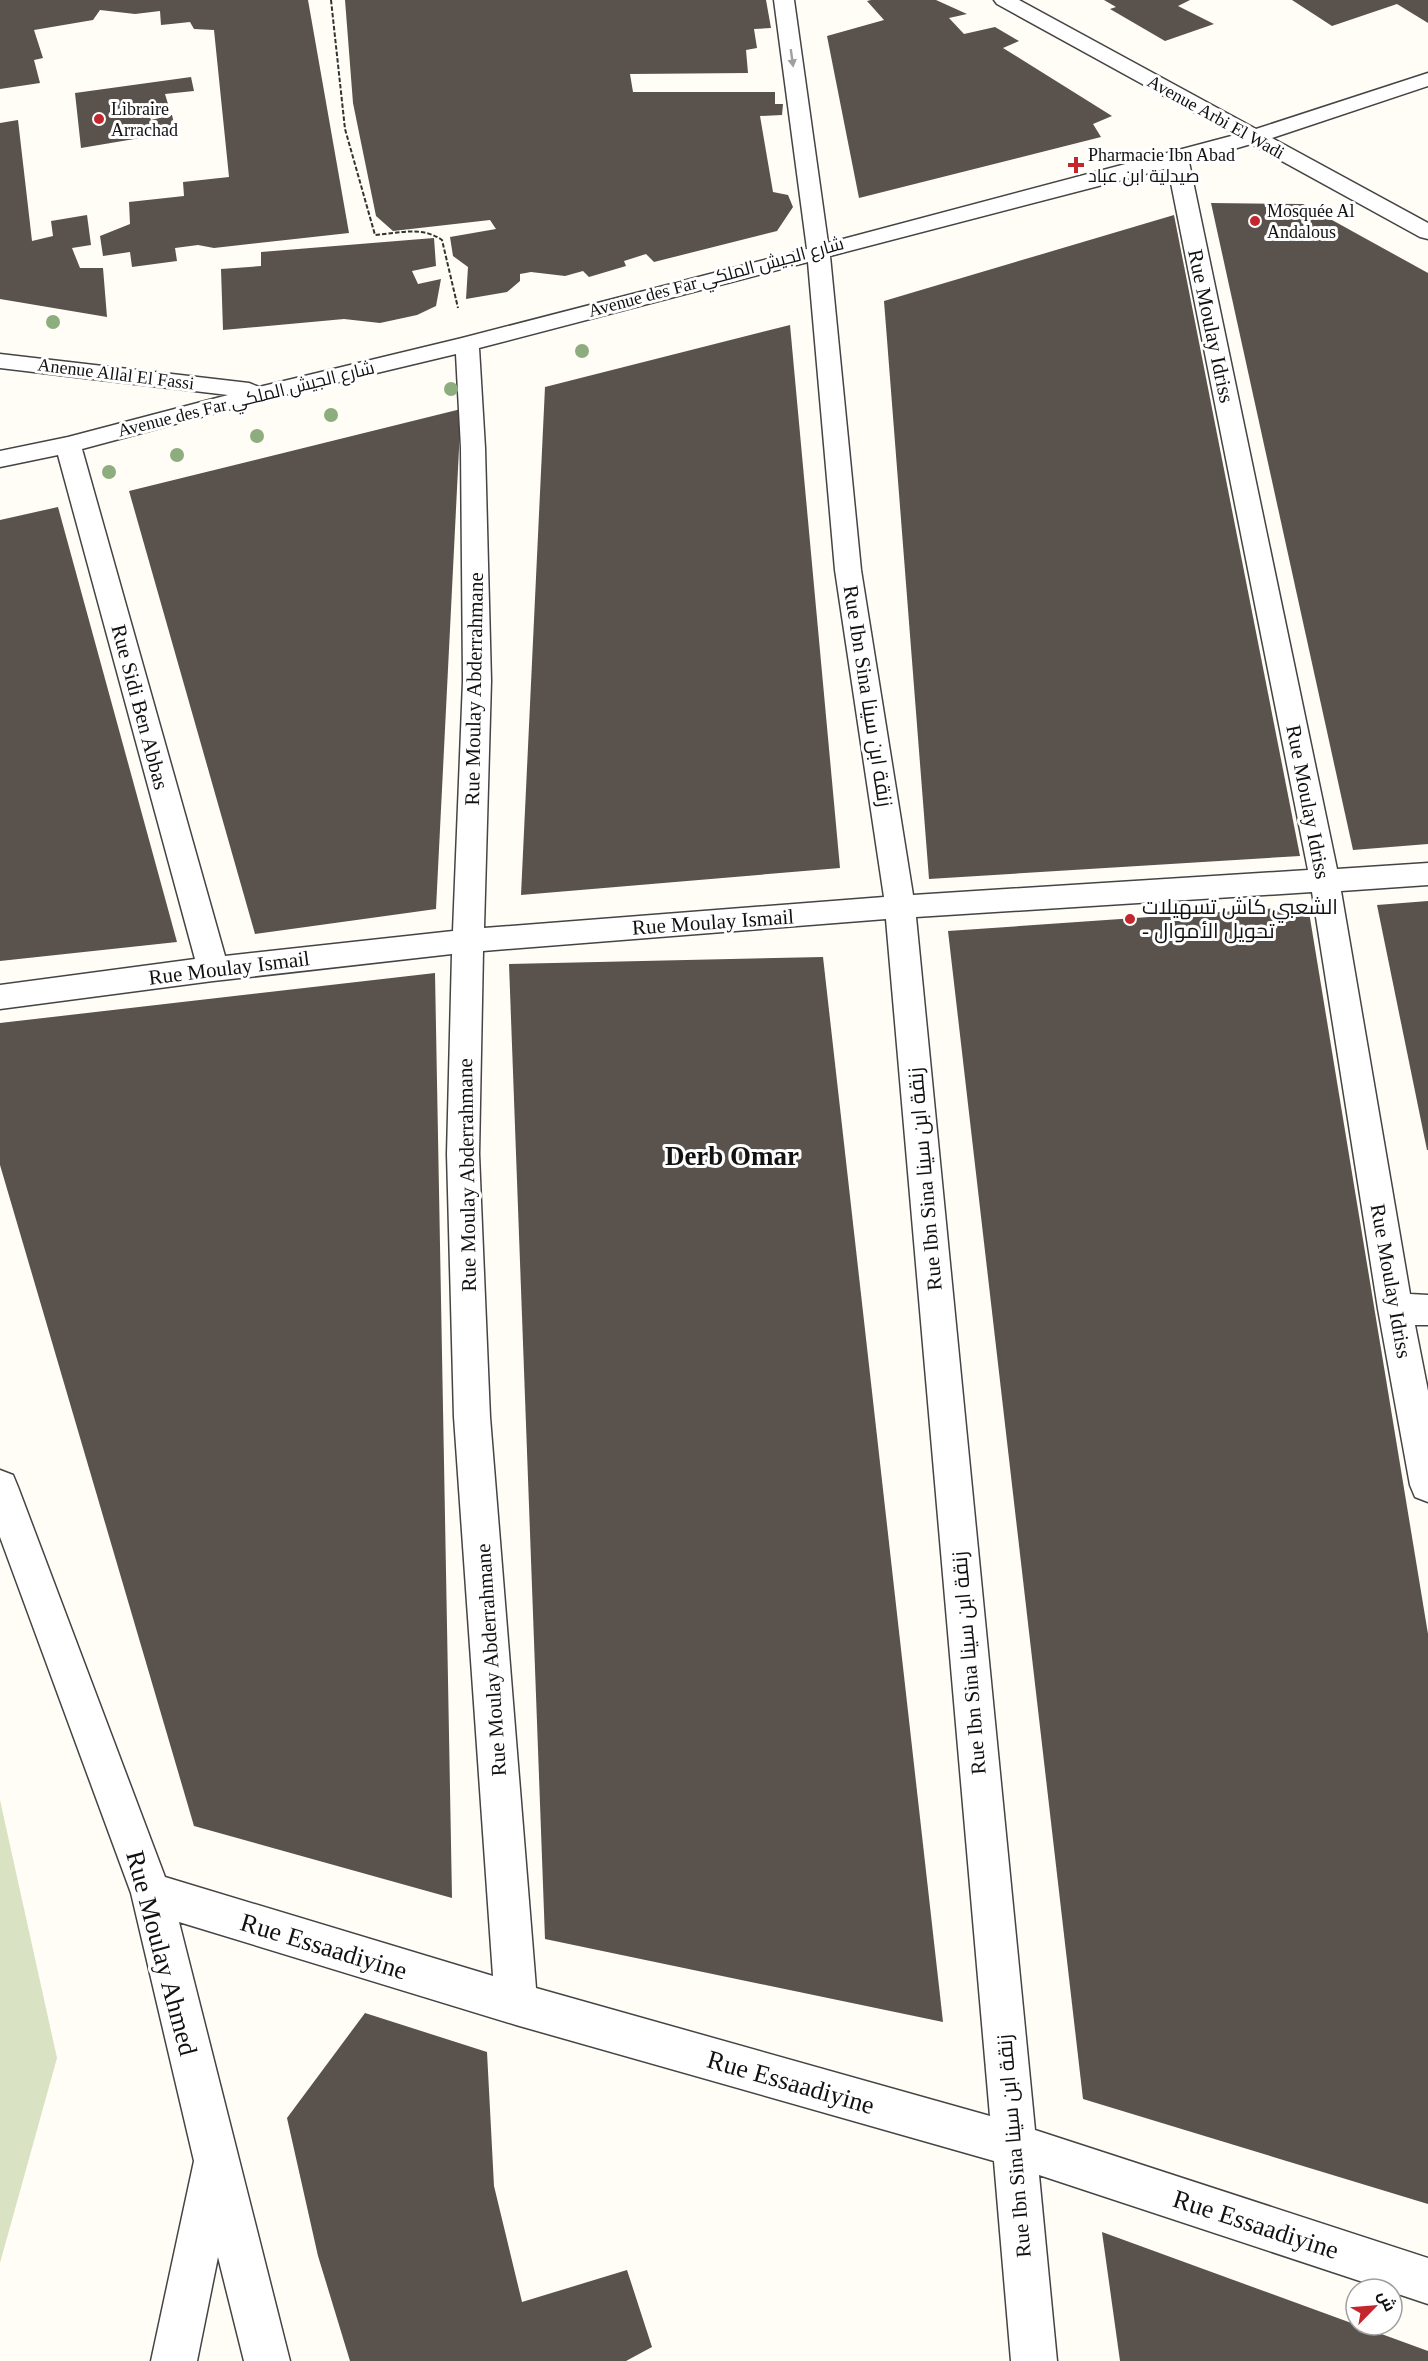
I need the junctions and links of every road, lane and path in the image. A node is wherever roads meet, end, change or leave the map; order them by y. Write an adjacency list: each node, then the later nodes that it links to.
1 (331, 0): 9 (path)
2 (784, 0): 8 (street, Rue Ibn Sina زنقة ابن سينا, one-way to 8)
3 (1004, 0): 5 (street, Avenue Arbi El Wadi)
4 (1428, 79): 5 (street, Avenue des Far شارع الجيش الملكي)
5 (1252, 138): 6 (street, Avenue des Far شارع الجيش الملكي); 7 (street, Avenue Arbi El Wadi)
6 (1177, 158): 8 (street, Avenue des Far شارع الجيش الملكي); 15 (street, Rue Moulay Idriss)
7 (1428, 232)
8 (818, 250): 9 (street, Avenue des Far شارع الجيش الملكي); 16 (street, Rue Ibn Sina زنقة ابن سينا)
9 (467, 344): 11 (street, Avenue des Far شارع الجيش الملكي); 17 (street, Rue Moulay Abderrahmane)
10 (0, 361): 11 (street, Anenue Allal El Fassi)
11 (268, 392): 12 (street, Avenue des Far شارع الجيش الملكي)
12 (68, 445): 13 (street, Avenue des Far شارع الجيش الملكي); 18 (street, Rue Sidi Ben Abbas)
13 (0, 459)
14 (1428, 874): 15 (street, Rue Moulay Ismail)
15 (1325, 882): 16 (street, Rue Moulay Ismail); 20 (street, Rue Moulay Idriss)
16 (900, 907): 17 (street, Rue Moulay Ismail); 26 (street, Rue Ibn Sina زنقة ابن سينا)
17 (468, 941): 18 (street, Rue Moulay Ismail); 25 (street, Rue Moulay Abderrahmane)
18 (213, 969): 19 (street, Rue Moulay Ismail)
19 (0, 997)
20 (1395, 1309): 21 (street); 22 (street, Rue Moulay Idriss)
21 (1428, 1310)
22 (1428, 1485)
23 (0, 1487): 24 (street, Rue Moulay Ahmed)
24 (151, 1893): 25 (street, Rue Essaadiyine); 27 (street, Rue Moulay Ahmed)
25 (516, 2004): 26 (street, Rue Essaadiyine)
26 (1014, 2145): 28 (street, Rue Essaadiyine); 31 (street, Rue Ibn Sina زنقة ابن سينا)
27 (215, 2158): 29 (street); 30 (street, Rue Moulay Ahmed)
28 (1428, 2281)
29 (174, 2361)
30 (267, 2361)
31 (1034, 2361)

